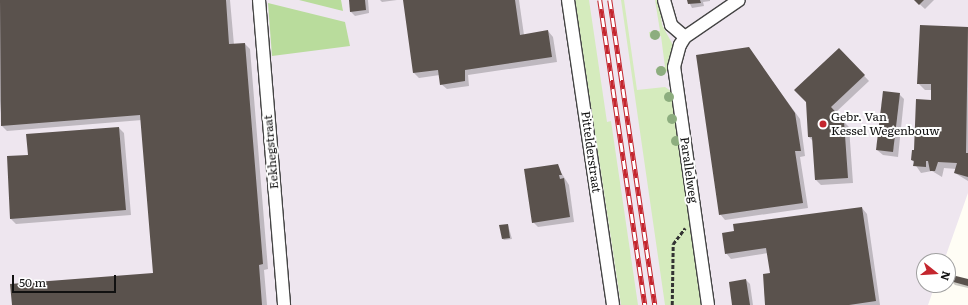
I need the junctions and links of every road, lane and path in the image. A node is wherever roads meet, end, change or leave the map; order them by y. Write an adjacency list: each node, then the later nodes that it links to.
1 (259, 0): 7 (street, Eekhegstraat)
2 (568, 0): 8 (street, Pittelderstraat)
3 (664, 0): 5 (street)
4 (739, 0): 5 (street)
5 (685, 37): 10 (street, Parallelweg)
6 (687, 223): 9 (path)
7 (284, 305)
8 (613, 305)
9 (672, 305)
10 (708, 305)

